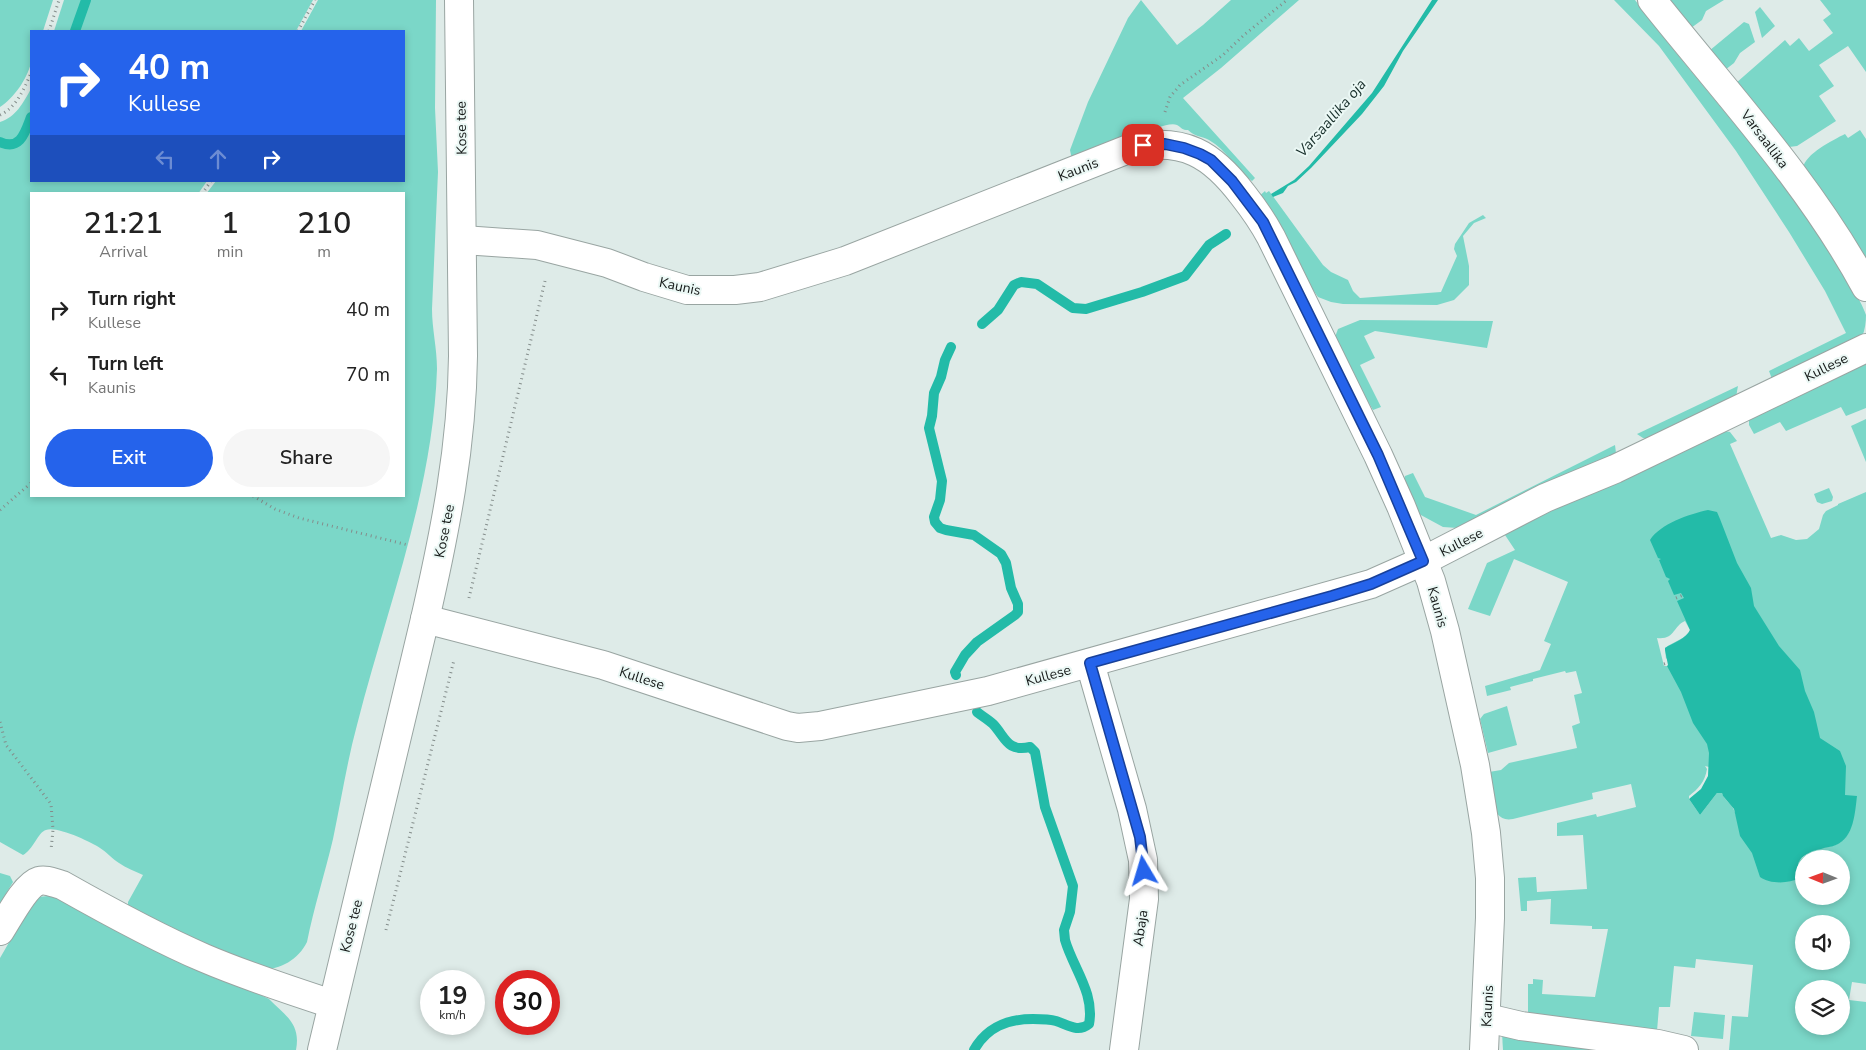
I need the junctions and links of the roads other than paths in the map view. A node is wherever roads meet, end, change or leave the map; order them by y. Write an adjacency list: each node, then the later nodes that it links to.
1 (459, 0): 3 (street, Kose tee)
2 (1652, 0): 4 (street, Varsaallika)
3 (462, 240): 6 (street, Kaunis); 7 (street, Kose tee)
4 (1866, 287)
5 (1866, 348): 6 (street, Kullese)
6 (1423, 561): 8 (street, Kullese); 11 (street, Kaunis)
7 (425, 619): 8 (street, Kullese); 10 (street, Kose tee)
8 (1090, 663): 13 (street, Abaja)
9 (0, 931): 10 (street)
10 (332, 1004): 12 (street, Kose tee)
11 (1487, 1018): 14 (street, Kaunis); 15 (street)
12 (322, 1050)
13 (1124, 1050)
14 (1484, 1050)
15 (1684, 1050)

